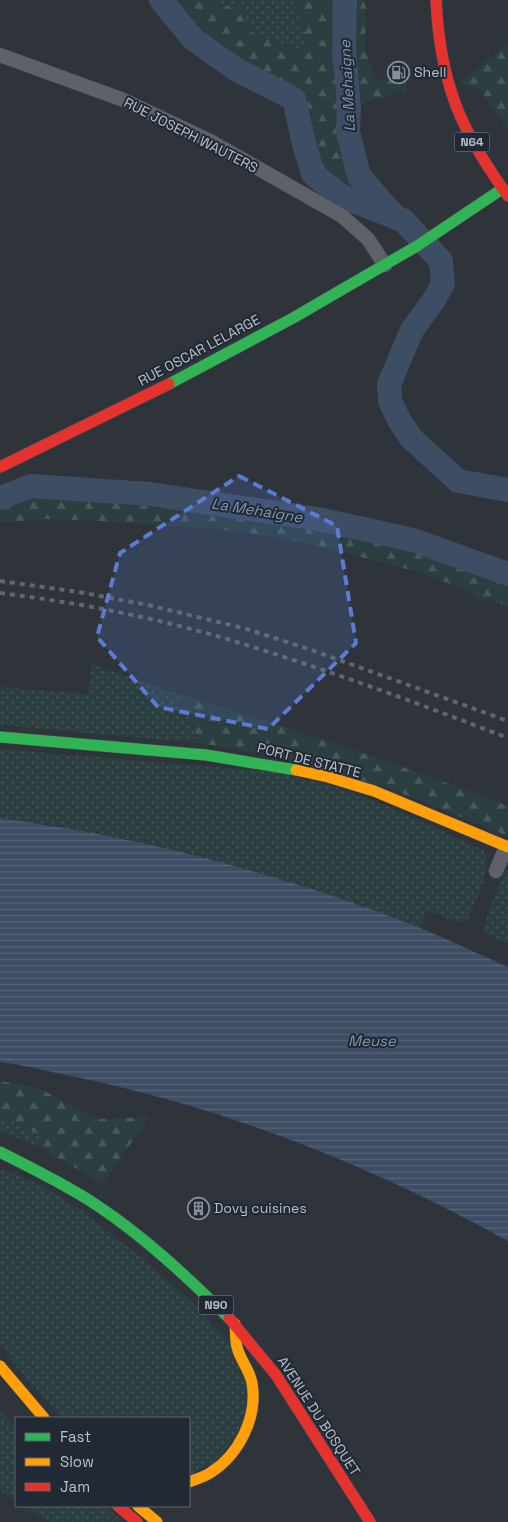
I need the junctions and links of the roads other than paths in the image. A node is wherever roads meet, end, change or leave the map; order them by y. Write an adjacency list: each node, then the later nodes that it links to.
1 (436, 0): 3 (street, N64)
2 (0, 55): 4 (street, RUE JOSEPH WAUTERS)
3 (505, 193): 4 (street, RUE OSCAR LELARGE)
4 (385, 265): 5 (street, RUE OSCAR LELARGE)
5 (0, 467)
6 (0, 737): 7 (street, PORT DE STATTE)
7 (507, 847): 8 (street)
8 (496, 871)
9 (0, 1152): 10 (street, AVENUE DU BOSQUET / N90)
10 (235, 1324): 13 (street); 18 (street, AVENUE DU BOSQUET / N90)
11 (0, 1366): 12 (street)
12 (43, 1417)
13 (190, 1482)
14 (119, 1507): 16 (street)
15 (139, 1507): 17 (street)
16 (138, 1522)
17 (157, 1522)
18 (370, 1522)

